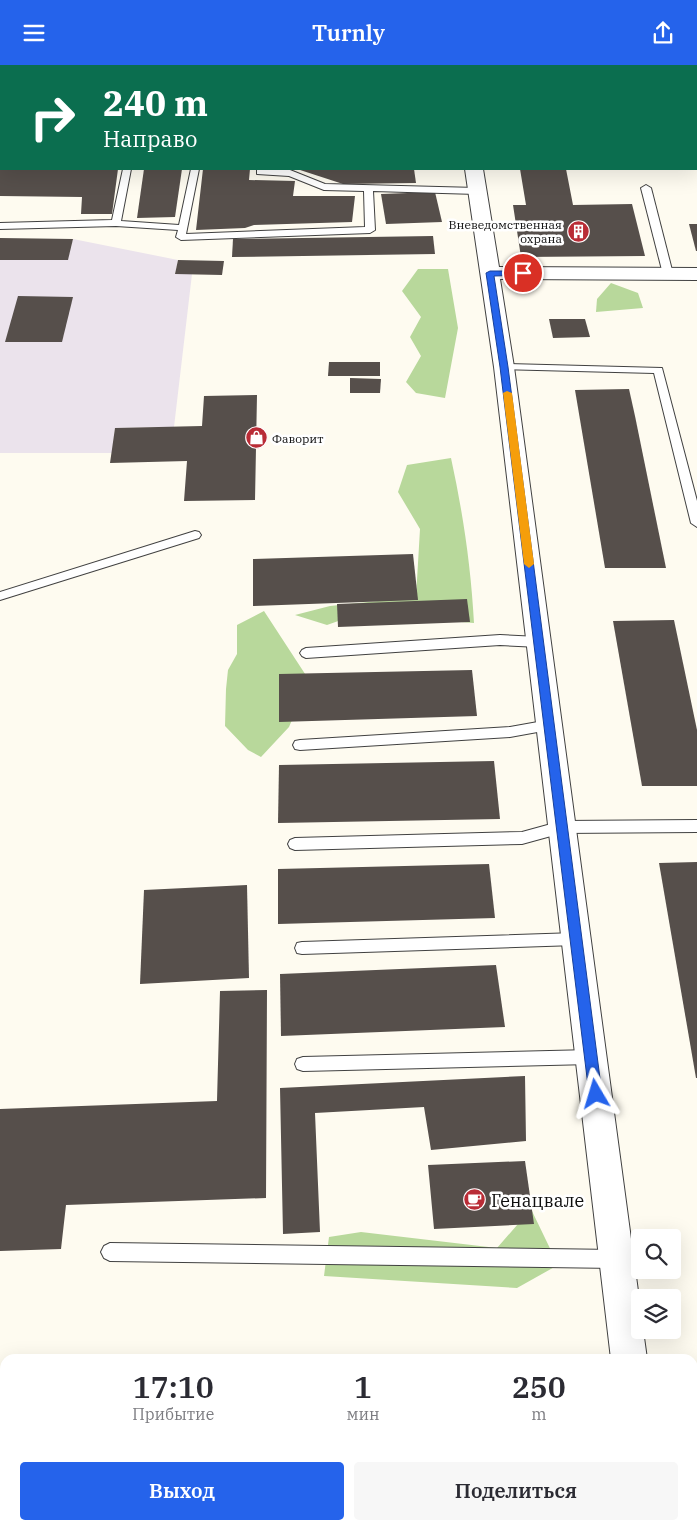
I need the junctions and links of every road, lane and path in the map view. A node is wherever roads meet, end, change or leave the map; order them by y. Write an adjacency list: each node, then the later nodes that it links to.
1 (127, 170): 7 (lane)
2 (195, 170): 9 (lane)
3 (260, 172): 5 (lane)
4 (476, 180): 5 (lane); 10 (street)
5 (368, 188): 9 (lane)
6 (646, 189): 11 (lane)
7 (116, 223): 8 (lane); 9 (lane)
8 (0, 226)
9 (183, 228)
10 (490, 273): 11 (street); 13 (street)
11 (668, 274): 12 (street)
12 (697, 274)
13 (504, 367): 14 (lane); 17 (street)
14 (697, 523)
15 (195, 535): 16 (lane)
16 (0, 596)
17 (539, 642): 18 (lane); 19 (street)
18 (306, 653)
19 (549, 725): 20 (lane); 22 (street)
20 (300, 745)
21 (697, 826): 22 (lane)
22 (562, 827): 23 (lane); 24 (street)
23 (295, 845)
24 (576, 939): 25 (lane); 26 (street)
25 (302, 948)
26 (591, 1057): 27 (lane); 29 (street)
27 (303, 1065)
28 (110, 1252): 29 (lane)
29 (616, 1259): 30 (street)
30 (628, 1354)

